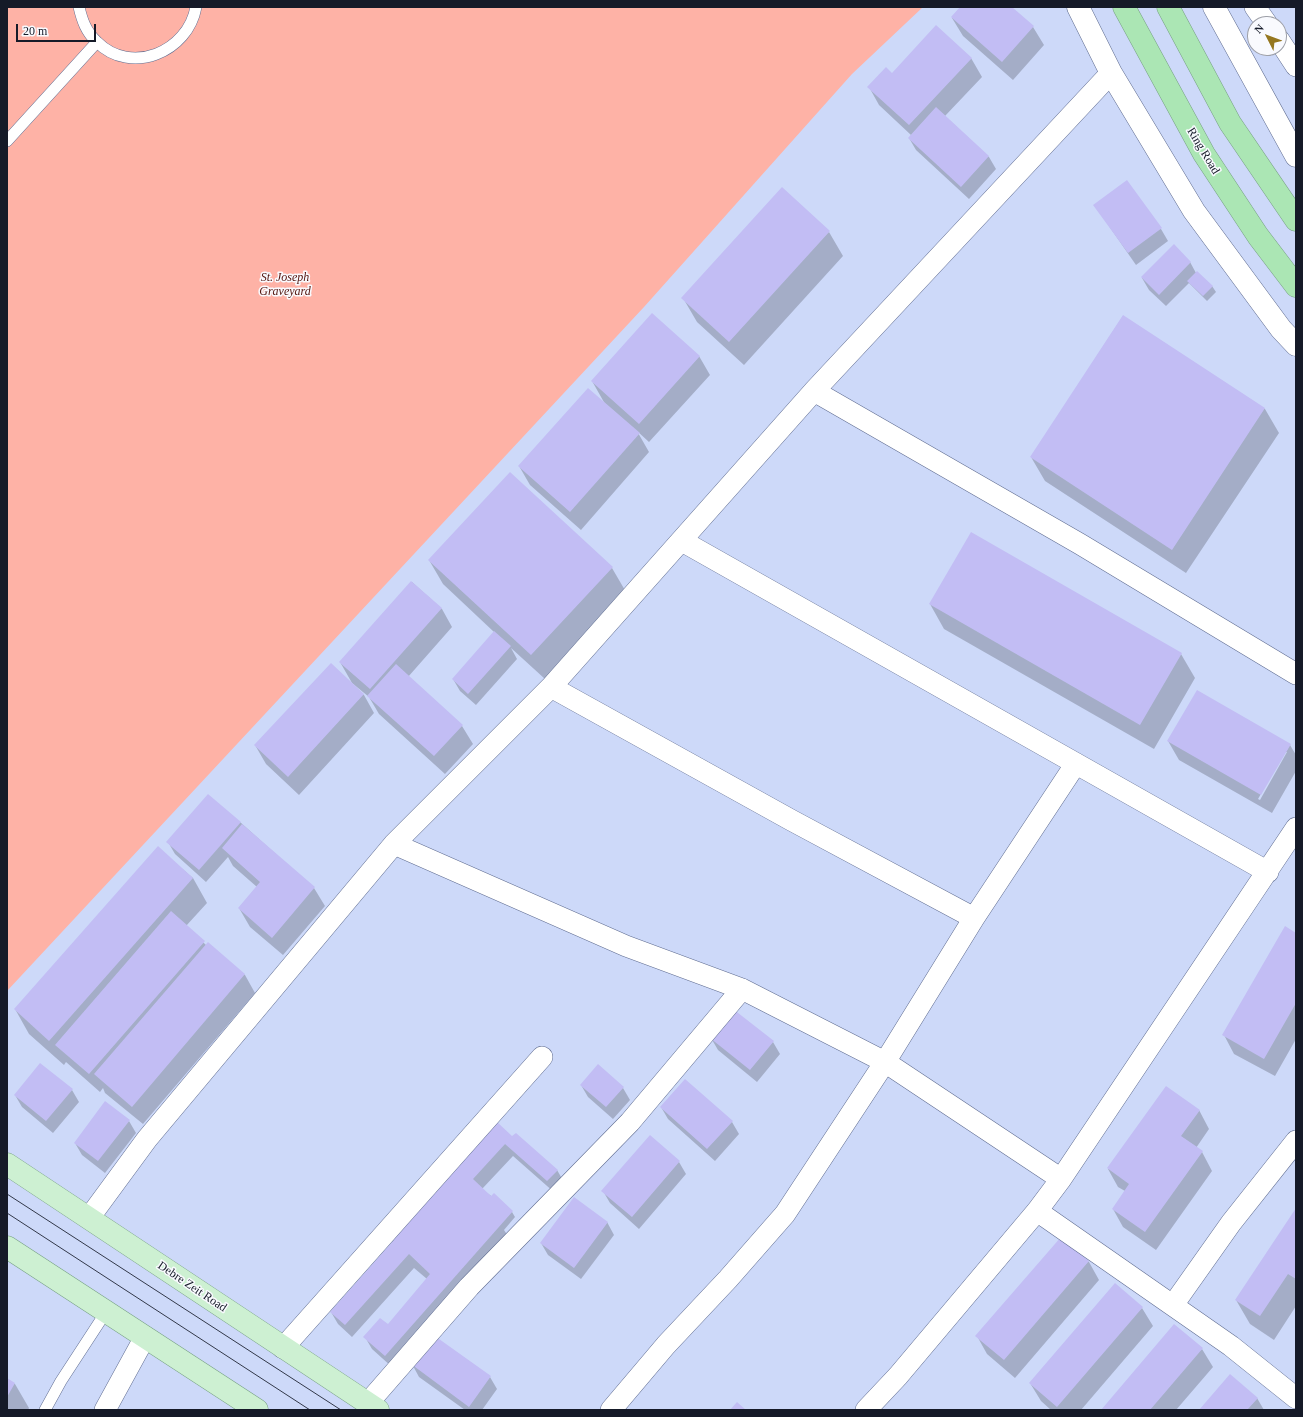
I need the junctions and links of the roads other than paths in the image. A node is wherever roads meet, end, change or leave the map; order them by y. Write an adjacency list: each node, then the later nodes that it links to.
1 (79, 7): 9 (lane)
2 (196, 7): 9 (lane)
3 (1078, 7): 12 (street)
4 (1124, 7): 16 (highway, Ring Road)
5 (1168, 7): 15 (highway)
6 (1214, 7): 14 (street)
7 (1255, 7): 8 (street)
8 (1261, 16)
9 (97, 42): 13 (lane)
10 (1287, 52): 11 (street)
11 (1296, 66)
12 (1111, 73): 17 (street); 18 (street)
13 (7, 141)
14 (1296, 156)
15 (1296, 220)
16 (1296, 286)
17 (1296, 345)
18 (814, 391): 19 (street); 20 (street)
19 (682, 540): 21 (street); 22 (street)
20 (1296, 674)
21 (550, 687): 24 (street); 26 (street)
22 (1076, 764): 25 (street); 26 (street)
23 (1296, 828): 25 (street)
24 (394, 844): 27 (street); 34 (street)
25 (1268, 872): 32 (street)
26 (974, 918): 29 (street)
27 (742, 989): 29 (street); 41 (street)
28 (542, 1057): 39 (street)
29 (885, 1062): 32 (street); 45 (street)
30 (1296, 1141): 36 (street)
31 (7, 1164): 34 (main road, Debre Zeit Road)
32 (1061, 1179): 33 (street)
33 (1037, 1211): 36 (street); 46 (street)
34 (89, 1218): 39 (main road, Debre Zeit Road)
35 (7, 1247): 37 (main road)
36 (1173, 1305): 40 (street)
37 (106, 1312): 38 (main road); 42 (lane)
38 (145, 1337): 43 (street); 44 (main road)
39 (283, 1348): 41 (main road, Debre Zeit Road)
40 (1296, 1398)
41 (373, 1407)
42 (45, 1410)
43 (105, 1410)
44 (257, 1410)
45 (611, 1410)
46 (866, 1410)

